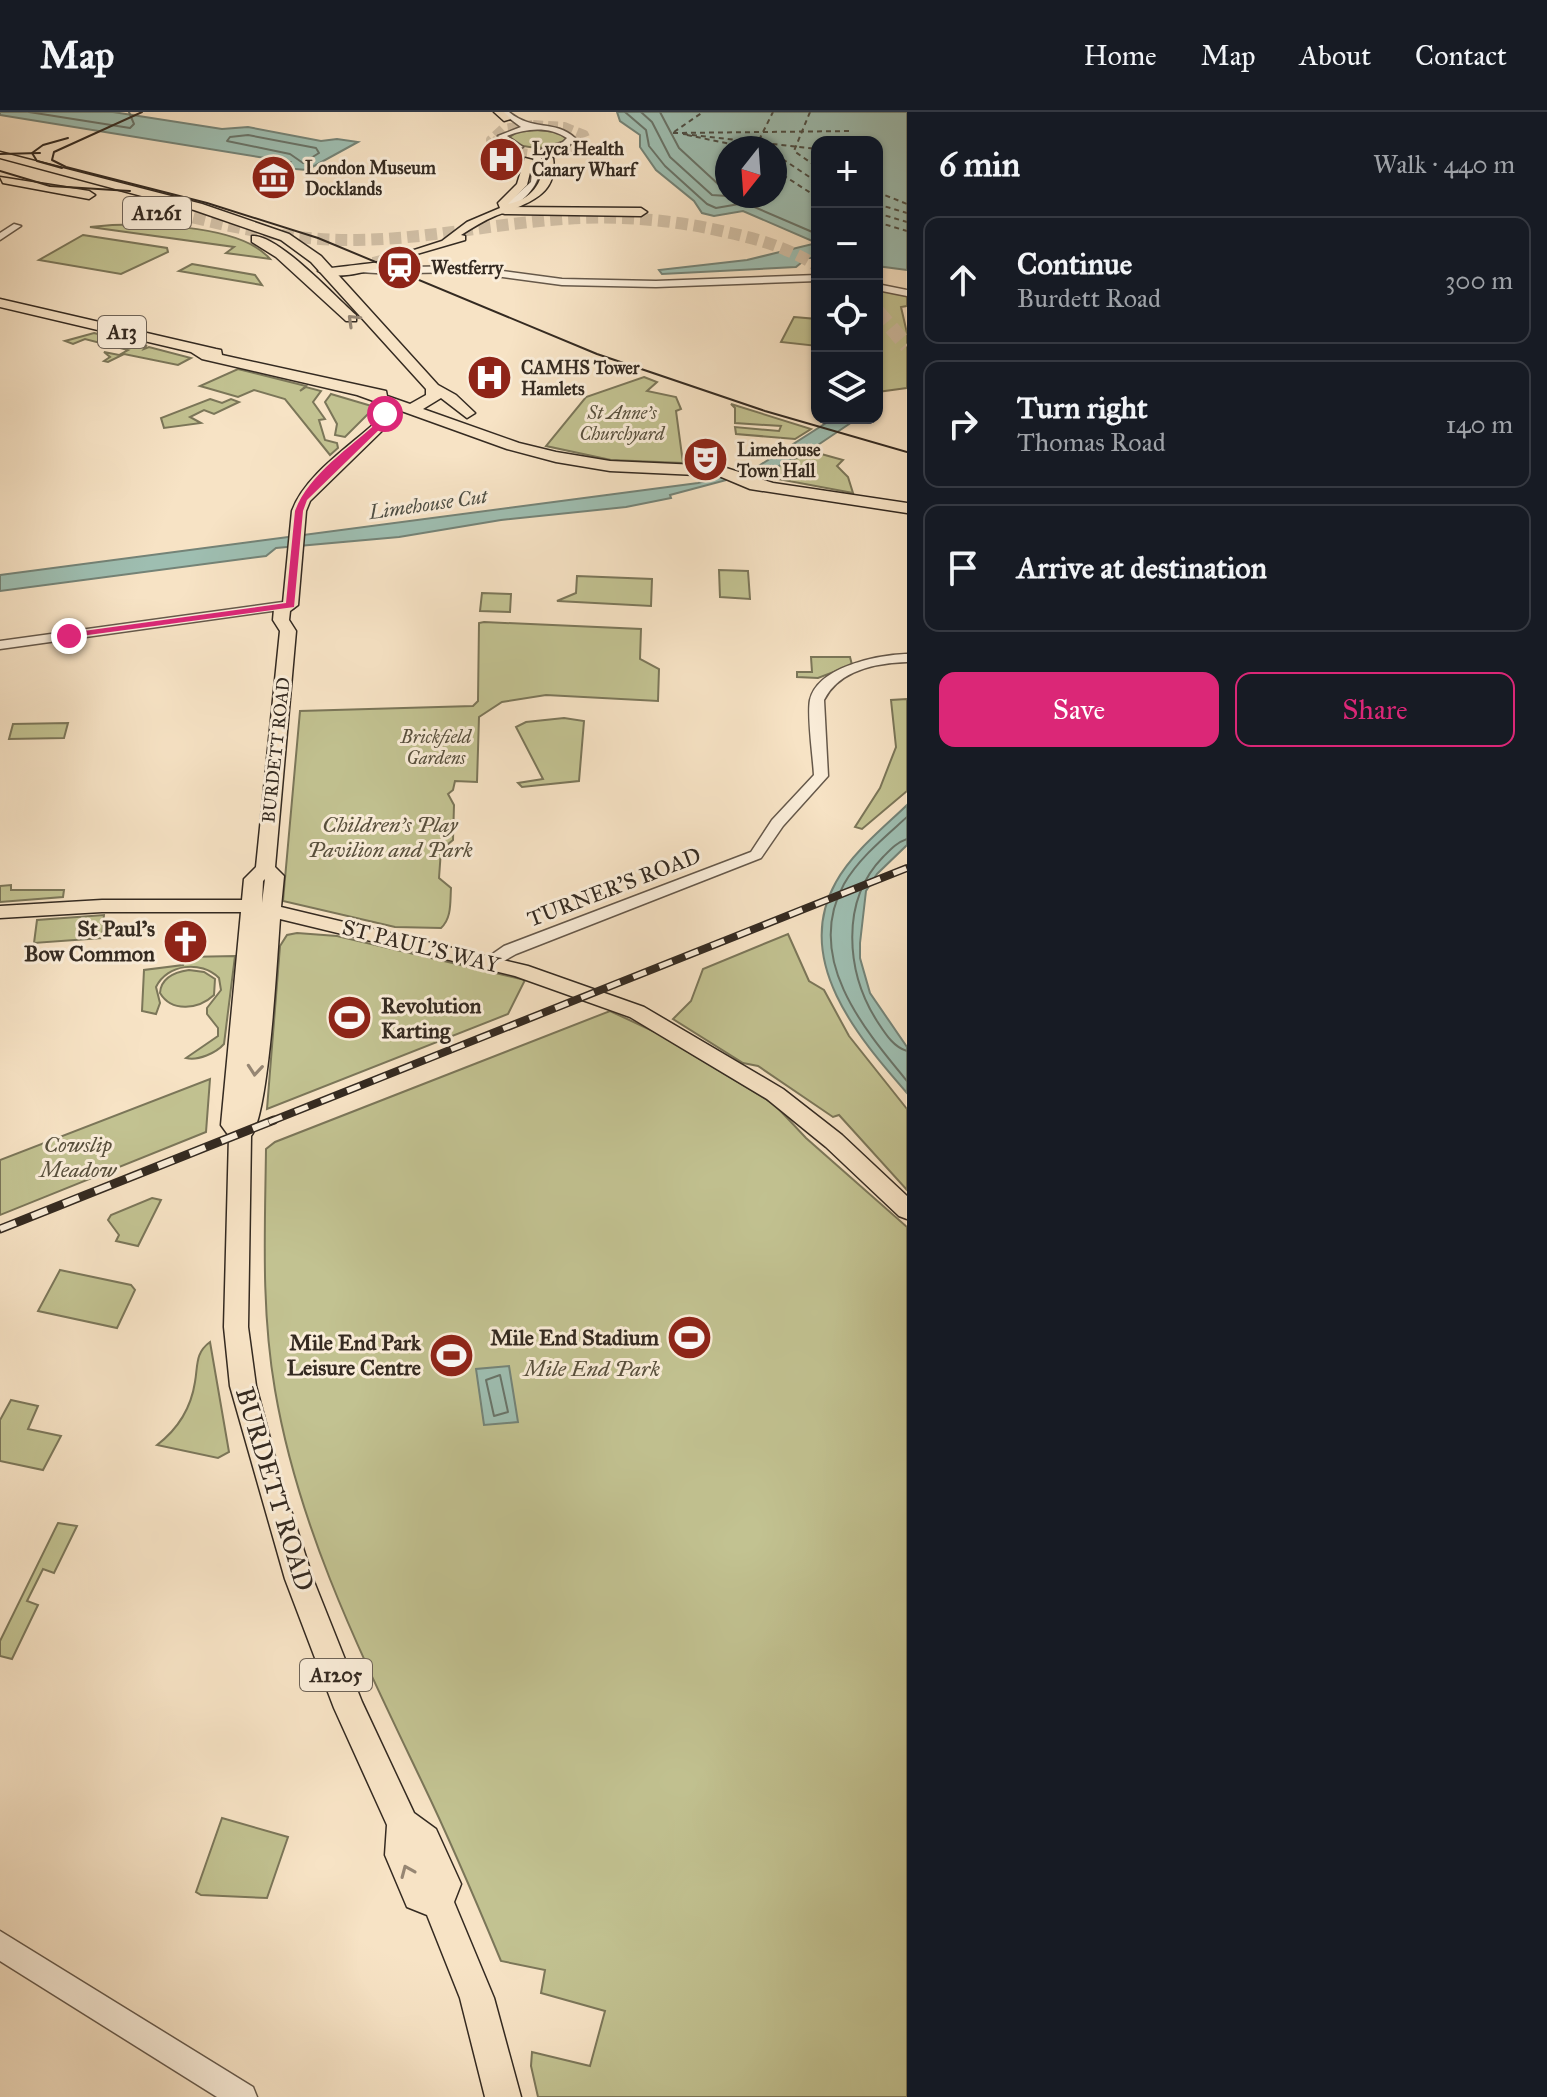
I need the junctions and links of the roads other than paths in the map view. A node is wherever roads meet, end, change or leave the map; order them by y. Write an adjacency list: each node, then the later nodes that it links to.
1 (498, 112): 2 (main road)
2 (506, 115): 3 (street)
3 (519, 121): 4 (street); 5 (street)
4 (528, 153): 5 (street); 10 (main road); 10 (street)
5 (550, 154): 8 (main road)
6 (0, 161): 7 (highway, A1261); 9 (highway); 14 (highway, A1261)
7 (103, 198)
8 (530, 201): 10 (main road); 11 (highway)
9 (144, 202)
10 (506, 210): 11 (highway); 11 (highway); 18 (main road)
11 (547, 211)
12 (0, 223): 15 (street)
13 (200, 223): 14 (highway, A1261)
14 (234, 227): 16 (highway, A1261); 17 (highway, A1261)
15 (0, 237)
16 (292, 264): 17 (highway, A1261); 24 (highway, A1261)
17 (320, 265): 18 (main road); 21 (highway, A1261); 24 (highway)
18 (374, 266): 21 (main road)
19 (411, 270): 20 (street)
20 (811, 278)
21 (336, 282): 26 (highway, A1261)
22 (883, 288): 23 (street)
23 (907, 293)
24 (331, 299): 27 (highway, A1261, one-way to 24)
25 (0, 303): 27 (highway, A13)
26 (433, 388): 27 (highway); 28 (highway, A1261)
27 (412, 405): 28 (highway, A13); 29 (highway, A13); 31 (main road, BURDETT ROAD / A1205)
28 (467, 413): 29 (highway, A13)
29 (528, 449): 30 (highway, A13)
30 (907, 508)
31 (290, 605): 32 (street); 34 (main road, BURDETT ROAD / A1205)
32 (0, 645)
33 (907, 658): 38 (street, TURNER'S ROAD)
34 (262, 909): 35 (main road, ST PAUL'S WAY); 36 (main road, ST PAUL'S WAY); 37 (main road, BURDETT ROAD / A1205); 39 (main road, BURDETT ROAD / A1205)
35 (0, 912)
36 (318, 921): 37 (main road); 38 (main road, ST PAUL'S WAY)
37 (267, 941): 39 (main road, BURDETT ROAD / A1205, one-way to 39)
38 (489, 962): 40 (main road, ST PAUL'S WAY)
39 (240, 1135): 43 (main road, BURDETT ROAD / A1205)
40 (907, 1210)
41 (0, 1945): 42 (street)
42 (243, 2097)
43 (503, 2097)

